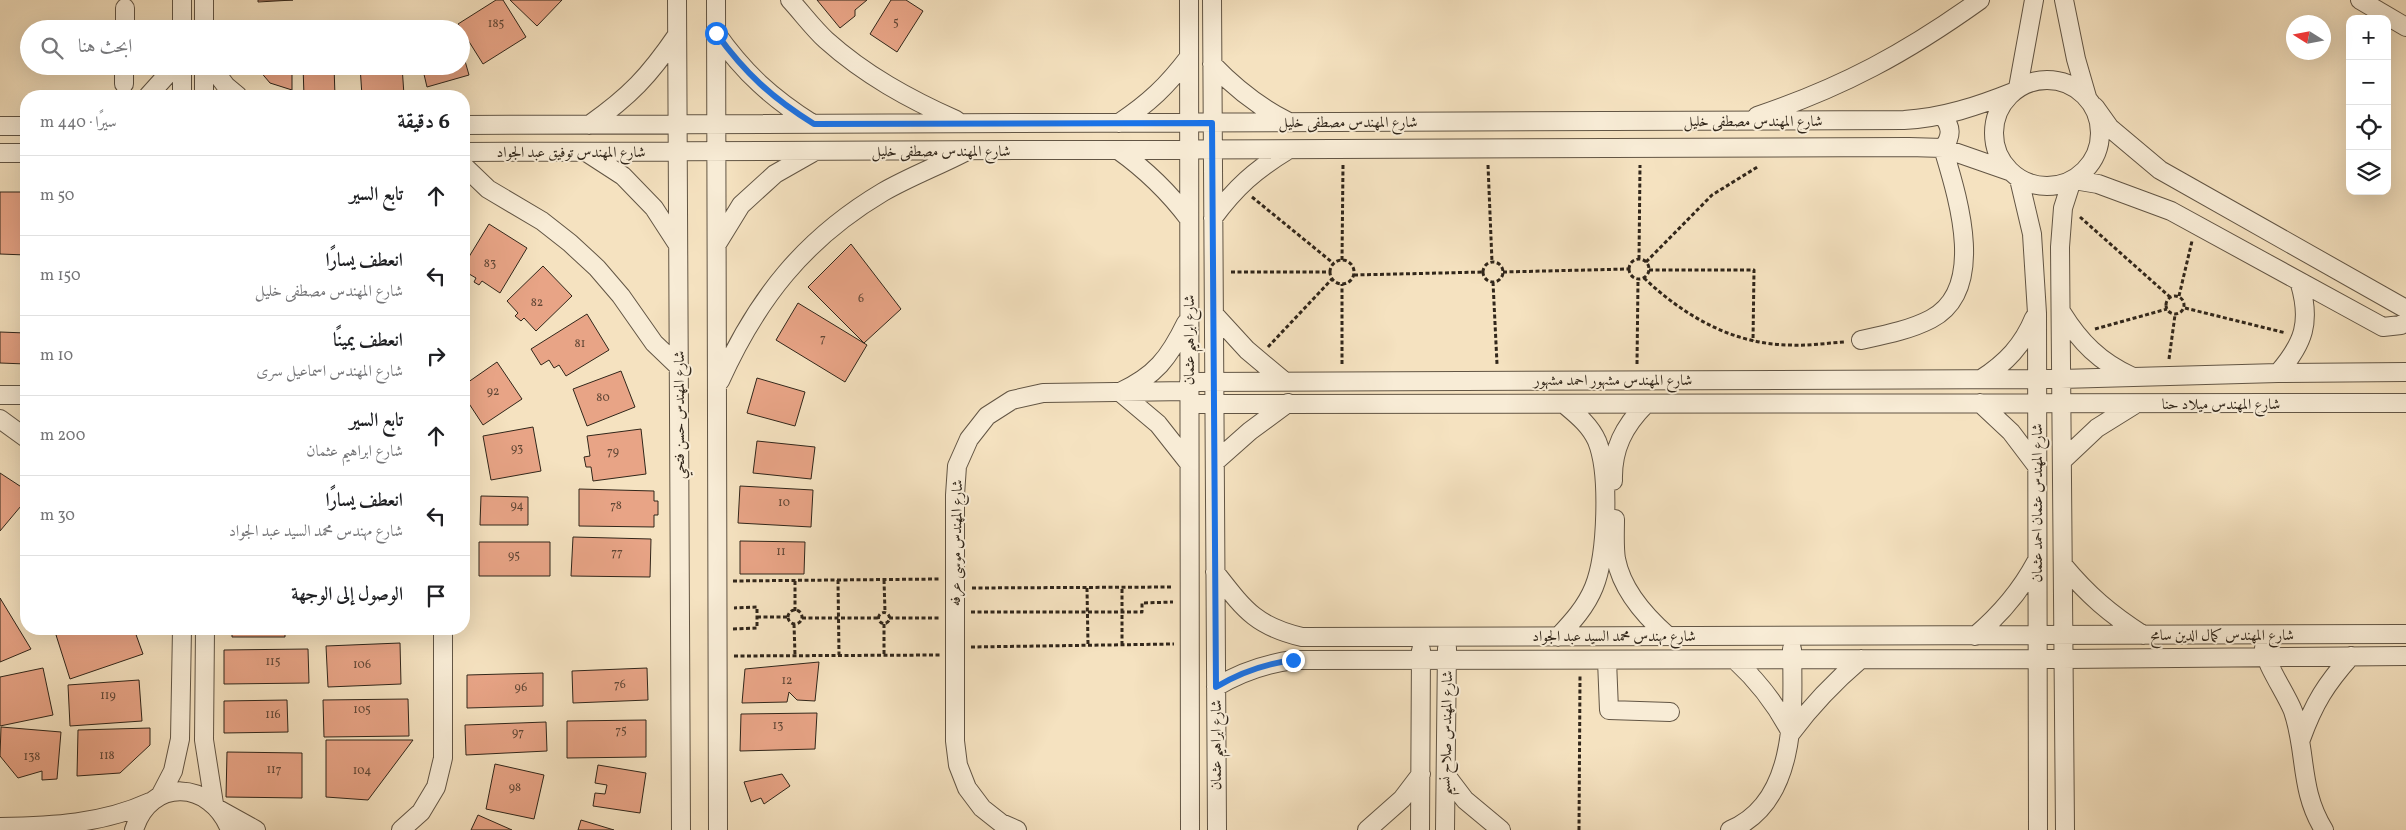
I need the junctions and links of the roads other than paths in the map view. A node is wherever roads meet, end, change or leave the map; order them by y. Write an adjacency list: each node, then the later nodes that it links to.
1 (182, 0): 14 (street)
2 (204, 0): 15 (street)
3 (677, 0): 18 (street, شارع المهندس حسن فتحي)
4 (716, 0): 17 (street)
5 (790, 0): 34 (street)
6 (1189, 0): 19 (street, شارع ابراهيم عثمان)
7 (1212, 0): 20 (street, شارع ابراهيم عثمان)
8 (1980, 0): 32 (street)
9 (2034, 0): 29 (street)
10 (2064, 0): 30 (street)
11 (2360, 0): 16 (street)
12 (125, 8): 13 (street)
13 (125, 20)
14 (182, 20)
15 (204, 20)
16 (2406, 26)
17 (716, 33): 39 (street); 40 (street)
18 (677, 35): 38 (street, شارع المهندس حسن فتحي); 42 (street)
19 (1189, 57): 35 (street); 36 (street, شارع ابراهيم عثمان)
20 (1212, 64): 33 (street); 37 (street, شارع ابراهيم عثمان)
21 (167, 75): 25 (street)
22 (175, 75): 26 (street)
23 (204, 75): 27 (street)
24 (218, 75): 28 (street)
25 (153, 90)
26 (180, 90)
27 (204, 90)
28 (231, 90)
29 (2015, 90): 30 (street); 31 (street, شارع المهندس مصطفى خليل); 59 (street)
30 (2091, 102): 60 (street); 68 (street)
31 (1942, 115): 32 (street, شارع المهندس مصطفى خليل); 45 (street)
32 (1743, 121): 33 (street, شارع المهندس مصطفى خليل)
33 (1290, 122): 37 (street, شارع المهندس مصطفى خليل)
34 (964, 123): 35 (street, شارع المهندس مصطفى خليل); 40 (street, شارع المهندس مصطفى خليل)
35 (1119, 123): 36 (street, شارع المهندس مصطفى خليل)
36 (1189, 123): 37 (street, شارع المهندس مصطفى خليل); 47 (street, شارع ابراهيم عثمان)
37 (1212, 123): 48 (street, شارع ابراهيم عثمان)
38 (678, 124): 39 (street, شارع المهندس مصطفى خليل); 42 (street, شارع المهندس توفيق عبد الجواد); 53 (street, شارع المهندس حسن فتحي)
39 (716, 124): 40 (street, شارع المهندس مصطفى خليل); 54 (street)
40 (814, 124)
41 (470, 125): 42 (street, شارع المهندس توفيق عبد الجواد)
42 (589, 125)
43 (0, 126): 44 (street)
44 (20, 126)
45 (1943, 148): 49 (street, شارع المهندس مصطفى خليل); 59 (street, شارع المهندس مصطفى خليل); 74 (street)
46 (1118, 150): 47 (street, شارع المهندس مصطفى خليل); 50 (street, شارع المهندس مصطفى خليل); 62 (street)
47 (1189, 150): 48 (street, شارع المهندس مصطفى خليل); 62 (street, شارع ابراهيم عثمان)
48 (1213, 150): 49 (street, شارع المهندس مصطفى خليل); 61 (street, شارع ابراهيم عثمان)
49 (1289, 150): 61 (street)
50 (967, 151): 55 (street, شارع المهندس مصطفى خليل); 84 (street)
51 (470, 152): 52 (street, شارع المهندس توفيق عبد الجواد)
52 (585, 152): 53 (street, شارع المهندس توفيق عبد الجواد); 66 (street)
53 (678, 152): 54 (street, شارع المهندس مصطفى خليل); 66 (street, شارع المهندس حسن فتحي)
54 (716, 152): 55 (street, شارع المهندس مصطفى خليل); 65 (street)
55 (814, 152): 65 (street)
56 (0, 153): 57 (street)
57 (20, 153)
58 (470, 172): 75 (street)
59 (2014, 175): 60 (street); 64 (street, شارع المهندس عثمان احمد عثمان)
60 (2073, 180): 63 (street, شارع المهندس عثمان احمد عثمان); 67 (street)
61 (1213, 218): 71 (street, شارع ابراهيم عثمان)
62 (1189, 219): 72 (street, شارع ابراهيم عثمان)
63 (2060, 232): 64 (street); 70 (street, شارع المهندس عثمان احمد عثمان)
64 (2032, 234): 69 (street, شارع المهندس عثمان احمد عثمان)
65 (717, 244): 84 (street)
66 (678, 245): 75 (street, شارع المهندس حسن فتحي)
67 (2300, 284): 73 (street); 77 (street)
68 (2406, 309)
69 (2037, 313): 78 (street); 80 (street, شارع المهندس عثمان احمد عثمان)
70 (2062, 313): 79 (street); 81 (street, شارع المهندس عثمان احمد عثمان)
71 (1214, 314): 82 (street); 83 (street, شارع ابراهيم عثمان)
72 (1188, 319): 85 (street); 86 (street, شارع ابراهيم عثمان)
73 (2406, 321)
74 (1861, 340)
75 (679, 367): 147 (street, شارع المهندس حسن فتحي)
76 (2406, 372): 77 (street, شارع المهندس ميلاد حنا)
77 (2278, 373): 79 (street, شارع المهندس ميلاد حنا)
78 (1982, 378): 80 (street, شارع المهندس مشهور احمد مشهور); 82 (street, شارع المهندس مشهور احمد مشهور)
79 (2136, 378): 81 (street, شارع المهندس ميلاد حنا)
80 (2037, 379): 81 (street, شارع المهندس ميلاد حنا); 90 (street, شارع المهندس عثمان احمد عثمان)
81 (2061, 379): 91 (street, شارع المهندس عثمان احمد عثمان)
82 (1284, 381): 83 (street, شارع المهندس مشهور احمد مشهور)
83 (1215, 382): 86 (street, شارع المهندس مشهور احمد مشهور); 92 (street, شارع ابراهيم عثمان)
84 (717, 386): 144 (street)
85 (1120, 392): 86 (street, شارع المهندس موسى عرفه); 101 (street); 152 (street, شارع المهندس موسى عرفه)
86 (1189, 392): 92 (street, شارع المهندس مشهور احمد مشهور); 101 (street, شارع ابراهيم عثمان)
87 (0, 395): 88 (street)
88 (20, 395)
89 (1288, 403): 92 (street, شارع المهندس مشهور احمد مشهور); 93 (street, شارع المهندس مشهور احمد مشهور); 102 (street)
90 (2036, 403): 91 (street, شارع المهندس ميلاد حنا); 95 (street, شارع المهندس مشهور احمد مشهور); 103 (street, شارع المهندس عثمان احمد عثمان)
91 (2061, 403): 96 (street, شارع المهندس ميلاد حنا); 100 (street, شارع المهندس عثمان احمد عثمان)
92 (1215, 404): 102 (street, شارع ابراهيم عثمان)
93 (1564, 404): 94 (street, شارع المهندس مشهور احمد مشهور); 104 (street)
94 (1646, 404): 95 (street, شارع المهندس مشهور احمد مشهور); 104 (street)
95 (1980, 404): 103 (street)
96 (2136, 404): 97 (street, شارع المهندس ميلاد حنا); 100 (street)
97 (2406, 404)
98 (0, 419): 99 (street)
99 (20, 434)
100 (2062, 461): 106 (street, شارع المهندس عثمان احمد عثمان)
101 (1188, 462): 153 (street, شارع ابراهيم عثمان)
102 (1215, 462): 107 (street, شارع ابراهيم عثمان)
103 (2036, 465): 105 (street, شارع المهندس عثمان احمد عثمان)
104 (1609, 512): 114 (street); 121 (street)
105 (2037, 559): 116 (street); 117 (street, شارع المهندس عثمان احمد عثمان)
106 (2063, 565): 113 (street); 118 (street, شارع المهندس عثمان احمد عثمان)
107 (1215, 572): 119 (street, شارع مهندس محمد السيد عبد الجواد); 133 (street, شارع ابراهيم عثمان)
108 (2264, 634): 109 (street, شارع المهندس كمال الدين سامح); 113 (street, شارع المهندس كمال الدين سامح); 122 (street)
109 (2406, 634)
110 (182, 635): 140 (street)
111 (204, 635): 141 (street)
112 (443, 635): 151 (street)
113 (2144, 635): 118 (street, شارع المهندس كمال الدين سامح)
114 (1668, 636): 115 (street, شارع مهندس محمد السيد عبد الجواد); 121 (street, شارع مهندس محمد السيد عبد الجواد)
115 (1792, 636): 116 (street, شارع مهندس محمد السيد عبد الجواد); 131 (street)
116 (1975, 636): 117 (street, شارع مهندس محمد السيد عبد الجواد)
117 (2038, 636): 118 (street, شارع المهندس كمال الدين سامح); 125 (street, شارع المهندس عثمان احمد عثمان)
118 (2063, 636): 126 (street, شارع المهندس عثمان احمد عثمان)
119 (1422, 637): 120 (street, شارع مهندس محمد السيد عبد الجواد); 127 (street, شارع المهندس صلاح نسيم)
120 (1447, 637): 121 (street, شارع مهندس محمد السيد عبد الجواد); 128 (street, شارع المهندس صلاح نسيم)
121 (1558, 637)
122 (2264, 656): 123 (street, شارع المهندس كمال الدين سامح); 126 (street, شارع المهندس كمال الدين سامح); 136 (street)
123 (2351, 656): 124 (street, شارع المهندس كمال الدين سامح); 136 (street)
124 (2406, 656)
125 (2038, 659): 126 (street, شارع المهندس كمال الدين سامح); 132 (street, شارع مهندس محمد السيد عبد الجواد); 139 (street, شارع المهندس عثمان احمد عثمان)
126 (2064, 659): 162 (street, شارع المهندس عثمان احمد عثمان)
127 (1421, 660): 128 (street, شارع مهندس محمد السيد عبد الجواد); 133 (street, شارع مهندس محمد السيد عبد الجواد); 137 (street, شارع المهندس صلاح نسيم)
128 (1447, 660): 129 (street, شارع مهندس محمد السيد عبد الجواد); 138 (street, شارع المهندس صلاح نسيم)
129 (1607, 660): 130 (street, شارع مهندس محمد السيد عبد الجواد); 134 (street)
130 (1735, 660): 131 (street, شارع مهندس محمد السيد عبد الجواد); 135 (street)
131 (1792, 660): 132 (street, شارع مهندس محمد السيد عبد الجواد); 135 (street)
132 (1861, 660): 135 (street)
133 (1216, 687): 154 (street, شارع ابراهيم عثمان)
134 (1670, 712)
135 (1792, 733): 159 (street)
136 (2301, 739): 163 (street)
137 (1420, 774): 155 (street); 156 (street, شارع المهندس صلاح نسيم)
138 (1446, 775): 157 (street, شارع المهندس صلاح نسيم); 158 (street)
139 (2038, 796): 160 (street); 161 (street, شارع المهندس عثمان احمد عثمان)
140 (155, 799): 141 (street); 146 (street); 148 (street)
141 (217, 807): 149 (street); 150 (street)
142 (0, 813): 143 (street)
143 (18, 826): 145 (street); 146 (street)
144 (720, 826)
145 (0, 827)
146 (78, 827)
147 (680, 827)
148 (134, 830)
149 (230, 830)
150 (256, 830)
151 (400, 830)
152 (1017, 830)
153 (1190, 830)
154 (1217, 830)
155 (1367, 830)
156 (1420, 830)
157 (1445, 830)
158 (1501, 830)
159 (1730, 830)
160 (2026, 830)
161 (2038, 830)
162 (2065, 830)
163 (2324, 830)

